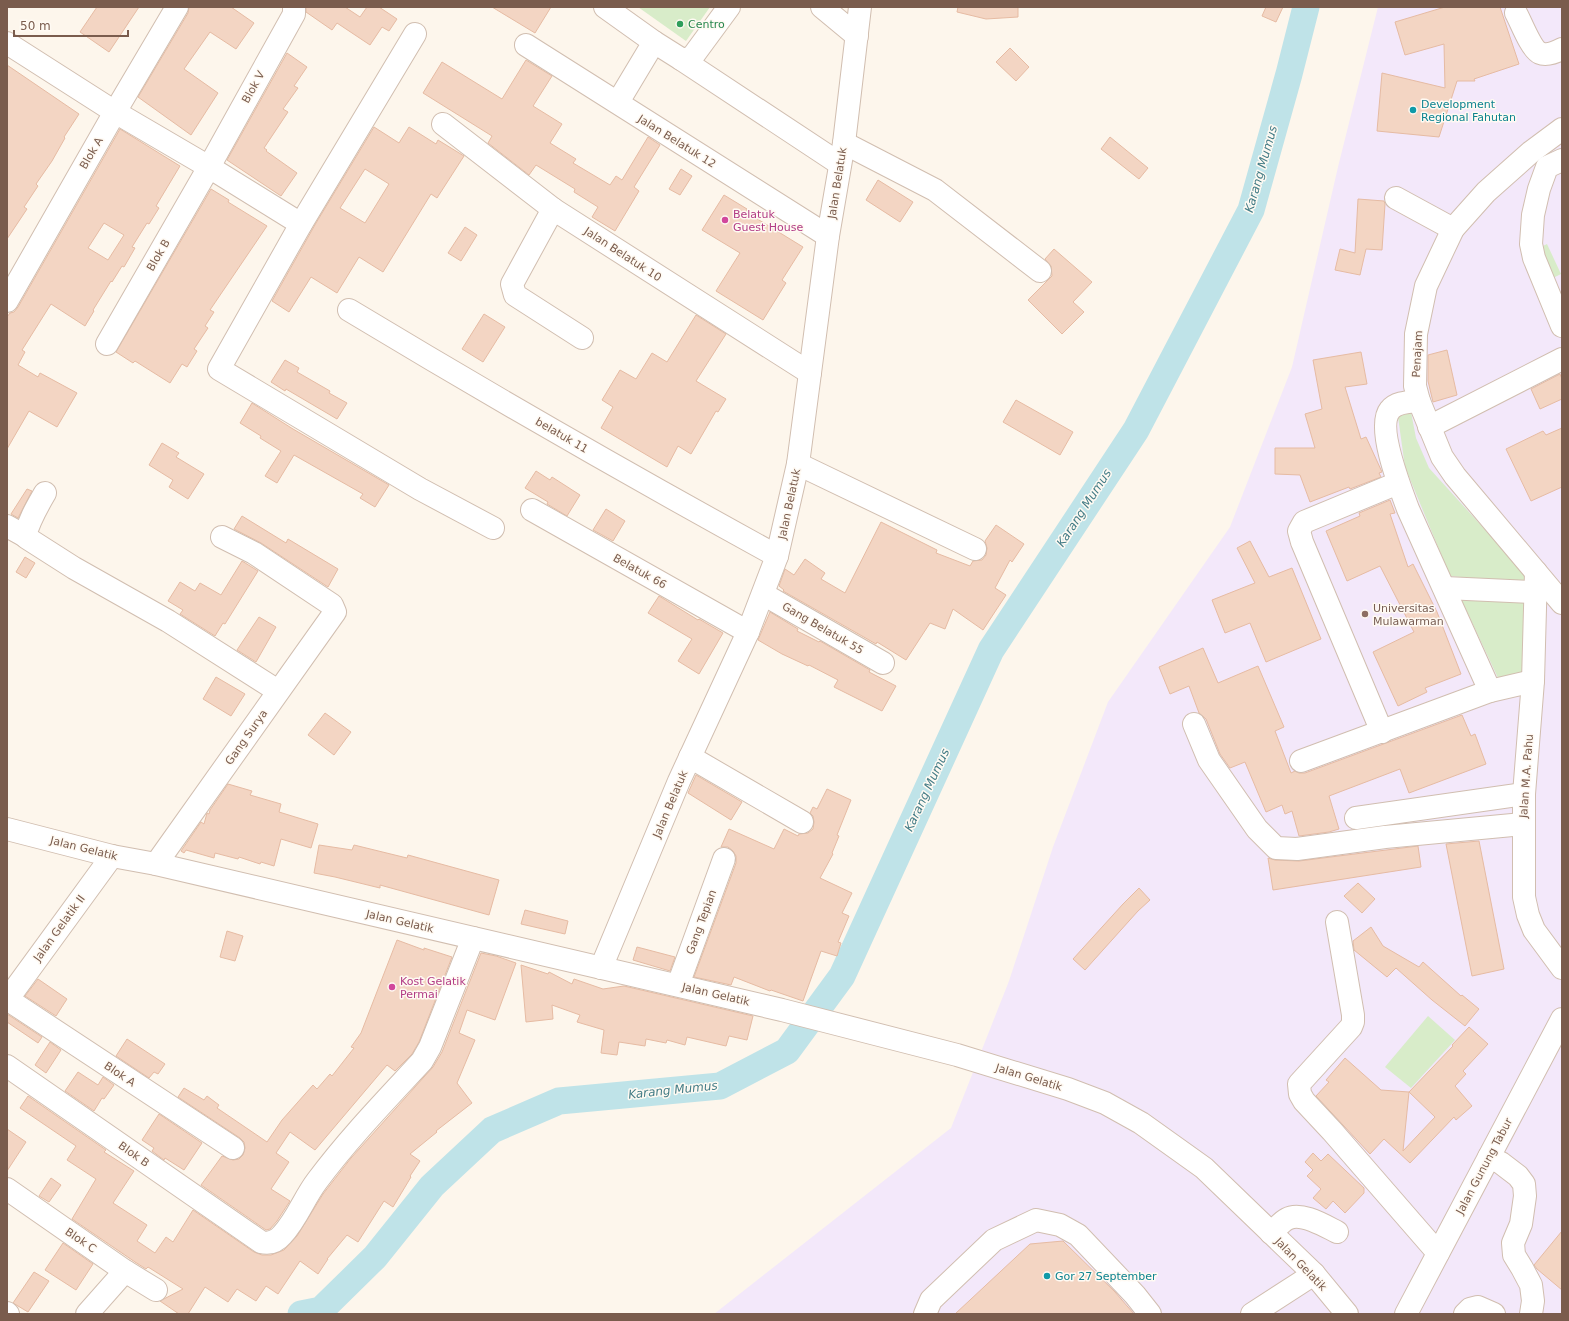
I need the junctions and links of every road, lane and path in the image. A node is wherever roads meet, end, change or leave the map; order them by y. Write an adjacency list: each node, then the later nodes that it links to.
1 (176, 7): 16 (street, Blok A)
2 (294, 7): 23 (street, Blok V)
3 (605, 7): 10 (street)
4 (729, 7): 14 (street)
5 (822, 7): 9 (street)
6 (860, 7): 9 (street, Jalan Belatuk)
7 (1516, 13): 13 (street)
8 (415, 34): 26 (street)
9 (857, 36): 19 (street, Jalan Belatuk)
10 (654, 42): 14 (street); 15 (street)
11 (526, 45): 15 (street, Jalan Belatuk 12)
12 (9, 49): 16 (street)
13 (1562, 50)
14 (680, 59): 22 (street)
15 (618, 102): 28 (street, Jalan Belatuk 12)
16 (115, 112): 23 (street); 30 (street, Blok A)
17 (443, 124): 25 (street, Jalan Belatuk 10)
18 (1562, 129): 20 (street, Penajam)
19 (844, 143): 22 (street, Jalan Belatuk); 29 (street)
20 (1531, 152): 21 (street); 27 (street, Penajam)
21 (1554, 163): 32 (street)
22 (840, 164): 28 (street, Jalan Belatuk)
23 (209, 167): 26 (street); 34 (street, Blok B)
24 (1396, 198): 27 (street)
25 (553, 209): 33 (street); 36 (street, Jalan Belatuk 10)
26 (301, 224): 43 (street)
27 (1453, 229): 37 (street, Penajam)
28 (828, 236): 36 (street, Jalan Belatuk)
29 (1040, 271)
30 (7, 301)
31 (349, 310): 47 (street, belatuk 11)
32 (1562, 326)
33 (582, 338)
34 (107, 344)
35 (1562, 359): 38 (street)
36 (810, 373): 39 (street, Jalan Belatuk)
37 (1419, 401): 38 (street, Penajam); 40 (street)
38 (1429, 427): 48 (street, Penajam)
39 (798, 464): 46 (street); 47 (street, Jalan Belatuk)
40 (1398, 483): 49 (street); 58 (street)
41 (45, 493): 44 (street)
42 (532, 510): 52 (street, Belatuk 66)
43 (493, 528)
44 (16, 531): 55 (street)
45 (222, 537): 55 (street, Gang Surya)
46 (975, 549)
47 (777, 556): 50 (street, Jalan Belatuk)
48 (1535, 582): 49 (street); 51 (street, Penajam); 54 (street, Jalan M.A. Pahu)
49 (1444, 588): 56 (street)
50 (763, 594): 52 (street, Jalan Belatuk); 53 (street, Gang Belatuk 55)
51 (1562, 603)
52 (748, 632): 59 (street, Jalan Belatuk)
53 (883, 663)
54 (1533, 681): 56 (street); 61 (street, Jalan M.A. Pahu)
55 (278, 691): 68 (street, Gang Surya)
56 (1490, 691): 58 (street)
57 (1194, 724): 64 (street)
58 (1382, 732): 60 (street)
59 (690, 757): 63 (street); 71 (street, Jalan Belatuk)
60 (1301, 761)
61 (1524, 794): 62 (street); 64 (street, Jalan M.A. Pahu)
62 (1356, 818)
63 (802, 822)
64 (1523, 824): 72 (street, Jalan M.A. Pahu)
65 (7, 829): 66 (street, Jalan Gelatik)
66 (112, 856): 68 (street, Jalan Gelatik); 74 (street, Jalan Gelatik II)
67 (724, 859): 73 (street, Gang Tepian)
68 (156, 864): 70 (street, Jalan Gelatik)
69 (1336, 922): 82 (street)
70 (474, 938): 71 (street, Jalan Gelatik); 76 (street, Blok B)
71 (601, 968): 73 (street, Jalan Gelatik)
72 (1562, 968)
73 (678, 985): 81 (street, Jalan Gelatik)
74 (7, 1000): 77 (street, Blok A)
75 (1562, 1019): 78 (street, Jalan Gunung Tabur)
76 (7, 1066)
77 (232, 1148)
78 (1489, 1157): 82 (street, Jalan Gunung Tabur); 94 (street)
79 (7, 1189): 83 (street, Blok C)
80 (1337, 1232): 81 (street)
81 (1271, 1233): 84 (street, Jalan Gelatik)
82 (1438, 1253): 91 (street, Jalan Gunung Tabur)
83 (125, 1271): 85 (street, Blok C); 86 (street)
84 (1314, 1274): 89 (street); 90 (street, Jalan Gelatik)
85 (156, 1290)
86 (87, 1314)
87 (925, 1314): 88 (street)
88 (1150, 1314)
89 (1252, 1314)
90 (1346, 1314)
91 (1406, 1314)
92 (1465, 1314): 93 (street)
93 (1494, 1314)
94 (1531, 1314)

